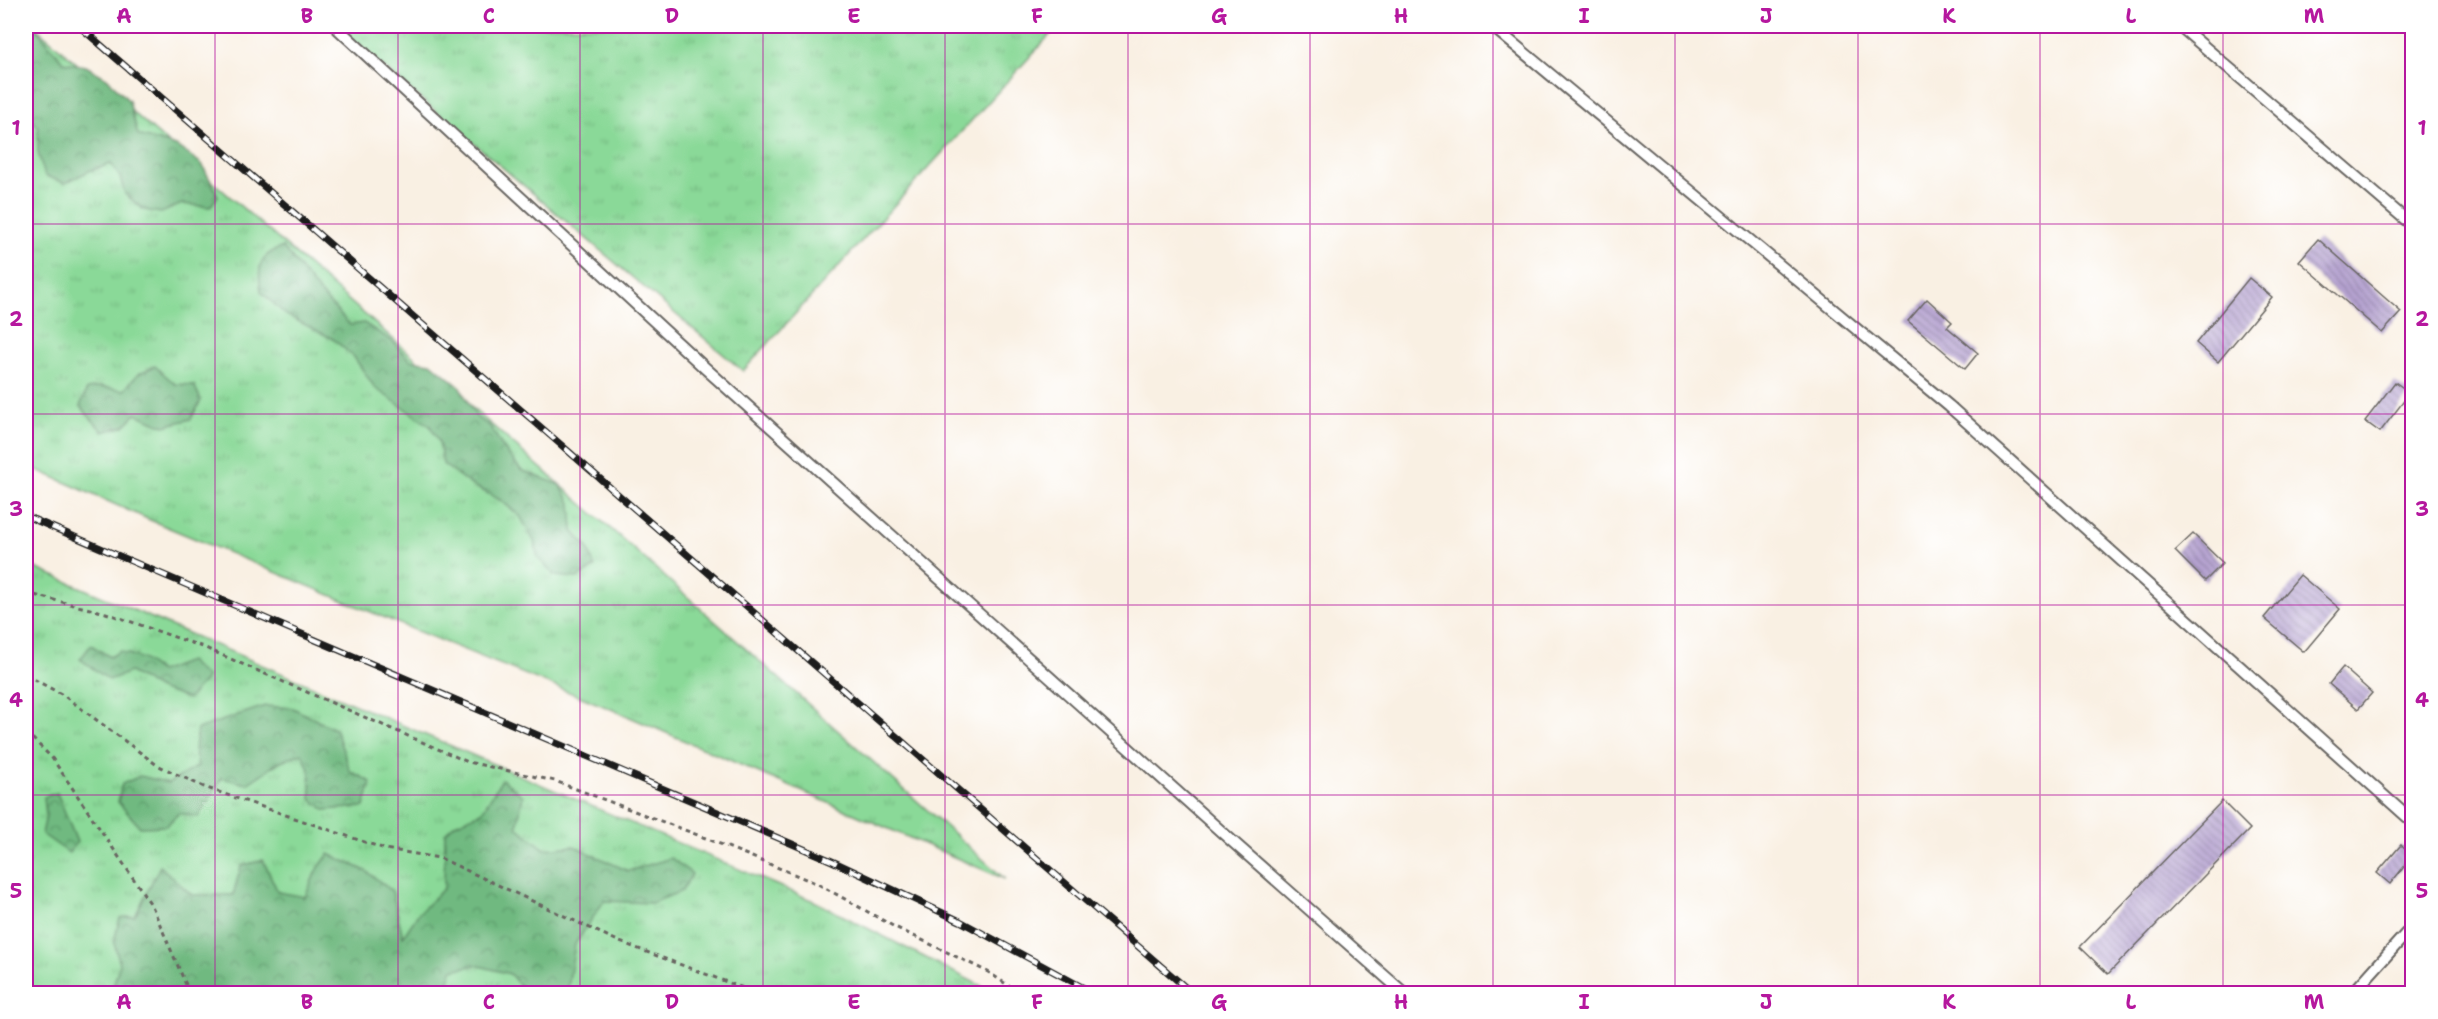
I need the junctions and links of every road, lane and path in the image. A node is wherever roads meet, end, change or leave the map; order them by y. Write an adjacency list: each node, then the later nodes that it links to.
1 (335, 26): 13 (lane)
2 (1492, 26): 8 (lane)
3 (2180, 26): 4 (lane)
4 (2412, 225)
5 (26, 593): 12 (path)
6 (26, 675): 11 (path)
7 (26, 732): 10 (path)
8 (2412, 821)
9 (2412, 927): 14 (lane)
10 (190, 993)
11 (759, 993)
12 (1021, 993)
13 (1405, 993)
14 (2352, 993)

